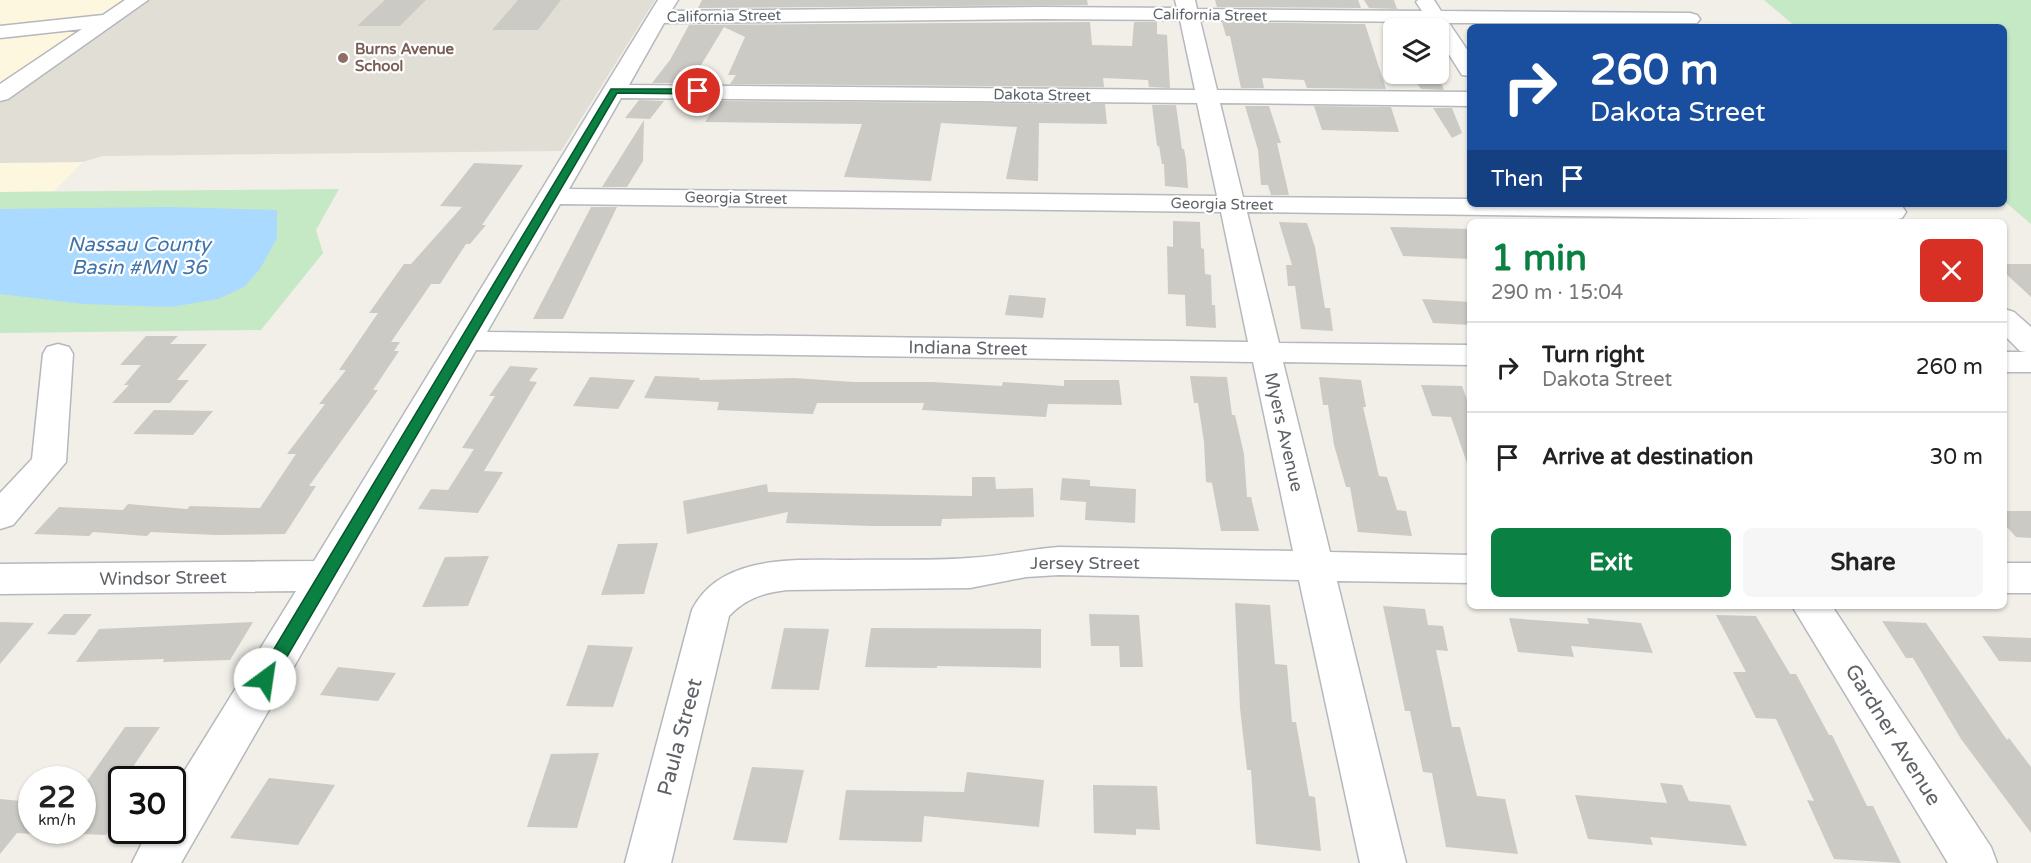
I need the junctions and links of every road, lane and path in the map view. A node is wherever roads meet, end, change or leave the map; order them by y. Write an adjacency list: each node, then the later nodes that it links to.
1 (138, 0): 6 (street)
2 (1670, 0): 7 (street)
3 (1187, 7): 4 (street, California Street); 5 (street, California Street); 12 (street, Myers Avenue)
4 (1431, 8): 7 (street, California Street); 9 (street)
5 (663, 9): 10 (street)
6 (108, 21): 8 (street); 11 (street)
7 (1694, 23)
8 (0, 32)
9 (1467, 65)
10 (615, 90): 12 (street, Dakota Street); 14 (street)
11 (0, 94)
12 (1207, 97): 13 (street, Dakota Street); 15 (street, Myers Avenue)
13 (1467, 99)
14 (552, 196): 15 (street, Georgia Street); 19 (street)
15 (1232, 204): 16 (street, Georgia Street); 21 (street, Myers Avenue)
16 (1560, 211): 17 (street, Georgia Street)
17 (1893, 213)
18 (2007, 321): 20 (street)
19 (466, 341): 21 (street, Indiana Street); 29 (street)
20 (2031, 344)
21 (1266, 352): 23 (street, Indiana Street); 27 (street, Myers Avenue)
22 (58, 354): 26 (street)
23 (1467, 355)
24 (2007, 362): 25 (street)
25 (2031, 363)
26 (0, 516)
27 (1315, 566): 28 (street, Jersey Street); 34 (street, Jersey Street); 37 (street, Myers Avenue)
28 (1467, 569)
29 (326, 576): 32 (street, Windsor Street); 35 (street)
30 (2007, 578): 31 (street)
31 (2031, 578)
32 (0, 579)
33 (1813, 609): 38 (street, Gardner Avenue)
34 (711, 610): 36 (street, Paula Street)
35 (155, 863)
36 (648, 863)
37 (1383, 863)
38 (1974, 863)

